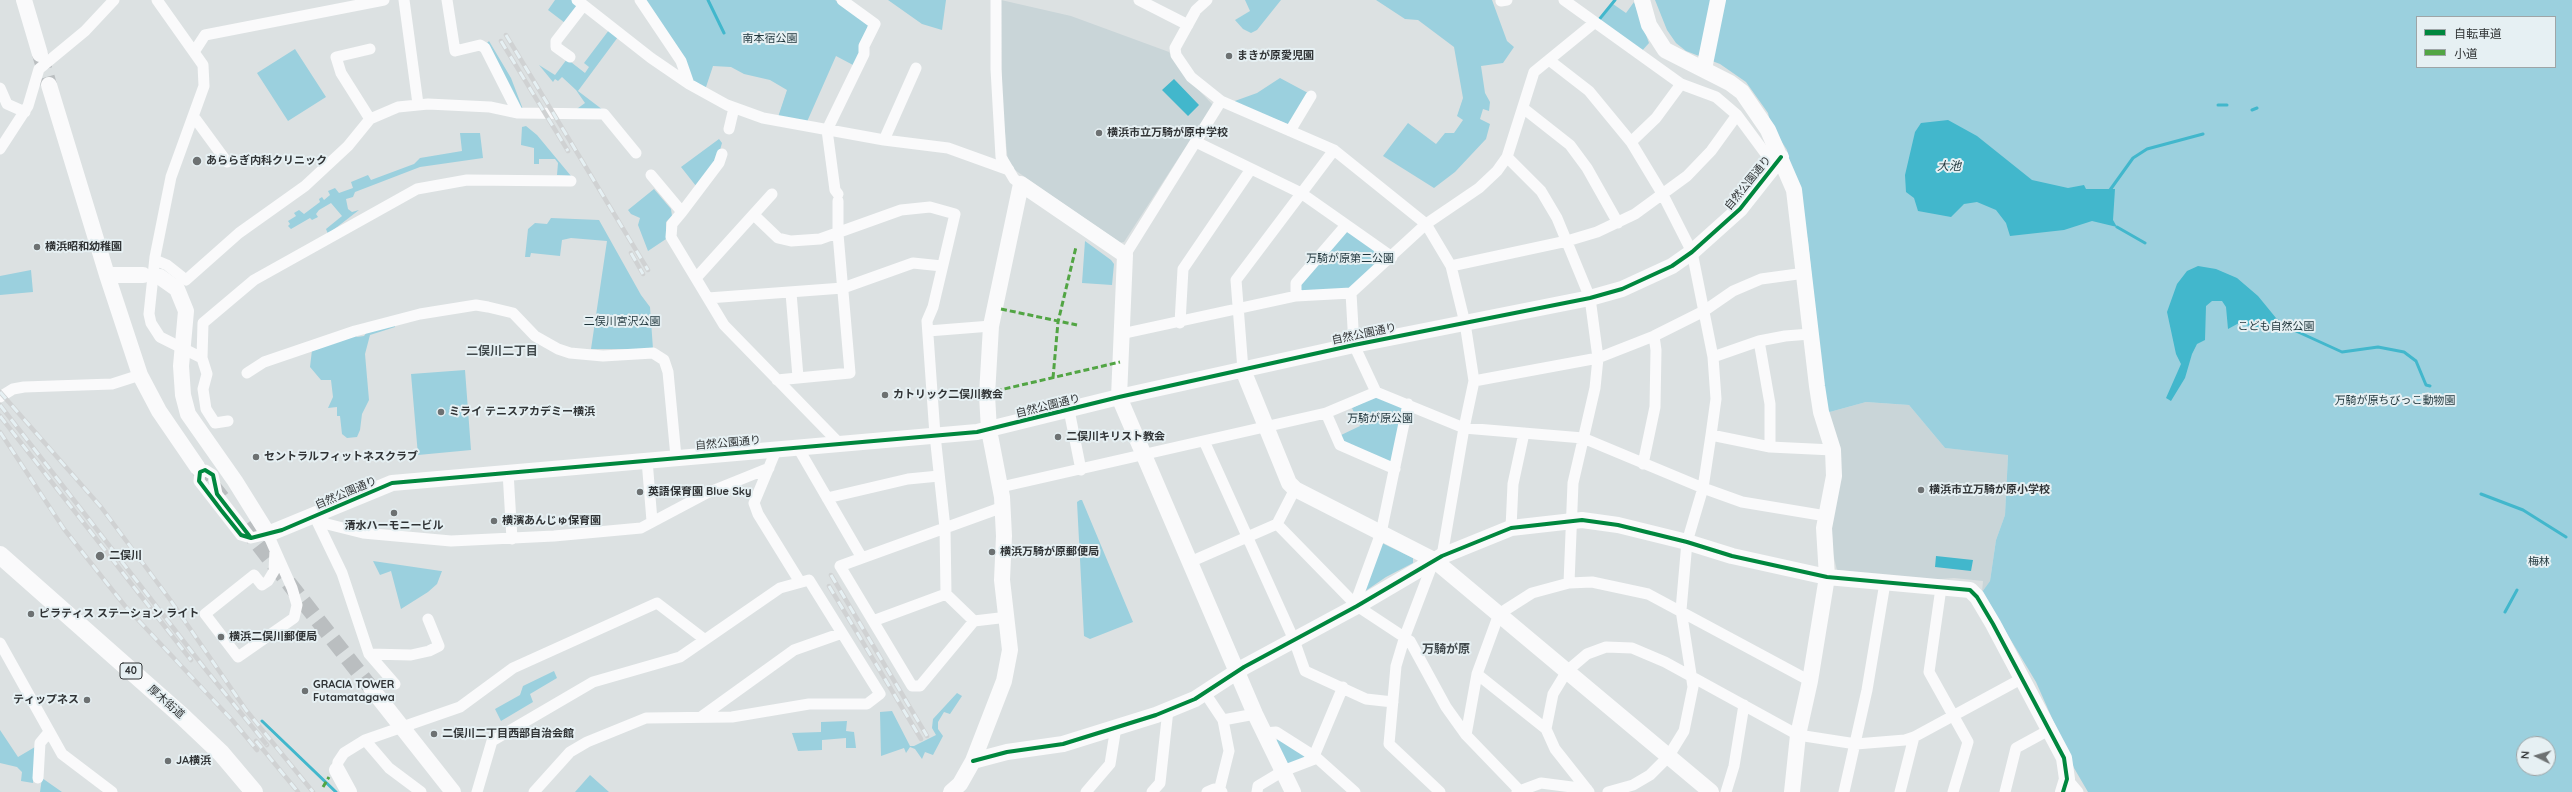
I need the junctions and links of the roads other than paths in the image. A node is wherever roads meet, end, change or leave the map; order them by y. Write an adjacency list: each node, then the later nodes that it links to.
1 (24, 0): 20 (street)
2 (114, 0): 34 (street)
3 (157, 0): 19 (street)
4 (384, 0): 19 (street)
5 (404, 0): 31 (street)
6 (447, 0): 35 (street)
7 (640, 0): 25 (street)
8 (842, 0): 40 (street)
9 (996, 0): 53 (street)
10 (1139, 0): 17 (street)
11 (1206, 0): 17 (street)
12 (1564, 0): 16 (street)
13 (1642, 0): 24 (street)
14 (1718, 0): 24 (street)
15 (580, 3): 21 (street); 25 (street)
16 (1594, 23): 22 (street); 26 (street)
17 (1188, 25): 30 (street)
18 (370, 49): 38 (street)
19 (194, 52): 37 (street)
20 (40, 54)
21 (570, 57)
22 (1549, 60): 33 (street); 44 (street)
23 (916, 68): 42 (street)
24 (1704, 69): 50 (street)
25 (689, 84): 32 (street)
26 (1681, 84): 36 (street); 44 (street)
27 (49, 85): 75 (street)
28 (0, 88): 34 (street)
29 (1312, 96): 41 (street)
30 (1221, 101): 41 (street); 43 (street)
31 (418, 104): 35 (street); 38 (street)
32 (734, 108): 39 (street); 40 (street)
33 (1523, 108): 49 (street); 62 (street)
34 (25, 112): 45 (street)
35 (521, 113): 47 (street)
36 (1737, 115): 50 (street); 59 (street)
37 (194, 117): 51 (street); 70 (street)
38 (370, 119): 70 (street)
39 (729, 129)
40 (827, 130): 42 (street); 65 (street)
41 (1290, 131): 46 (street)
42 (884, 140): 53 (street)
43 (1196, 142): 52 (street); 68 (street)
44 (1631, 142): 59 (street)
45 (0, 149)
46 (1334, 150): 57 (street); 63 (street)
47 (636, 153)
48 (722, 154): 60 (street)
49 (1506, 157): 63 (street); 66 (street)
50 (1778, 161): 67 (street, 自然公園通り); 73 (street)
51 (227, 162)
52 (1251, 169): 57 (street); 86 (street)
53 (1009, 170): 56 (street)
54 (651, 175): 60 (street)
55 (571, 181): 97 (street)
56 (1021, 184): 68 (street); 88 (street)
57 (1301, 193): 64 (street); 84 (street)
58 (772, 194): 61 (street)
59 (1663, 195): 62 (street); 67 (street)
60 (682, 212): 77 (street)
61 (754, 215): 65 (street); 77 (street)
62 (1618, 223): 66 (street)
63 (1426, 224): 69 (street); 72 (street)
64 (1346, 225): 69 (street); 81 (street)
65 (838, 234): 71 (street); 78 (street)
66 (1567, 241): 72 (street); 83 (street)
67 (1692, 252): 83 (street, 自然公園通り); 85 (street)
68 (1125, 255): 90 (street)
69 (1392, 257): 80 (street)
70 (155, 260): 95 (street)
71 (942, 266): 78 (street); 89 (street)
72 (1451, 266): 87 (street)
73 (1805, 273): 85 (street); 91 (street)
74 (143, 275): 75 (street)
75 (107, 276): 101 (street)
76 (160, 277): 95 (street)
77 (696, 278): 82 (street)
78 (843, 288): 79 (street); 102 (street)
79 (791, 292): 82 (street); 102 (street)
80 (1351, 293): 81 (street); 94 (street)
81 (1296, 296): 84 (street)
82 (708, 298): 103 (street)
83 (1590, 298): 87 (street, 自然公園通り); 98 (street)
84 (1237, 309): 86 (street); 99 (street)
85 (1704, 311): 92 (street); 96 (street)
86 (1180, 323): 90 (street)
87 (1464, 323): 94 (street, 自然公園通り); 104 (street)
88 (991, 326): 89 (street); 114 (street)
89 (928, 331): 116 (street)
90 (1121, 334): 107 (street)
91 (1810, 334): 93 (street); 124 (street)
92 (1654, 336): 98 (street); 128 (street)
93 (1758, 341): 96 (street); 122 (street)
94 (1354, 345): 99 (street, 自然公園通り); 105 (street)
95 (182, 348): 97 (street); 148 (street)
96 (1713, 357): 117 (street)
97 (202, 358): 111 (street)
98 (1598, 358): 104 (street); 118 (street)
99 (1243, 370): 107 (street, 自然公園通り); 112 (street)
100 (247, 373): 126 (street)
101 (140, 375): 106 (street); 129 (street)
102 (798, 377): 103 (street)
103 (777, 380): 120 (street)
104 (1474, 381): 113 (street)
105 (1376, 392): 108 (street); 110 (street)
106 (0, 397)
107 (1119, 397): 109 (street, 自然公園通り); 125 (street)
108 (1408, 404): 113 (street); 131 (street)
109 (1069, 410): 114 (street, 自然公園通り); 132 (street)
110 (1326, 412): 112 (street); 131 (street)
111 (228, 422)
112 (1265, 425): 119 (street); 137 (street)
113 (1464, 428): 115 (street); 156 (street)
114 (990, 430): 116 (street, 自然公園通り); 135 (street)
115 (1524, 433): 118 (street); 146 (street)
116 (935, 435): 120 (street, 自然公園通り); 134 (street)
117 (1711, 435): 122 (street); 136 (street)
118 (1583, 438): 128 (street); 142 (street)
119 (1204, 441): 125 (street); 149 (street)
120 (839, 443): 121 (street, 自然公園通り)
121 (797, 446): 123 (street, 自然公園通り); 138 (street)
122 (1770, 447): 124 (street)
123 (777, 448): 126 (street, 自然公園通り); 130 (street)
124 (1833, 450): 141 (street)
125 (1143, 456): 132 (street); 157 (street)
126 (676, 457): 127 (street, 自然公園通り)
127 (647, 460): 133 (street, 自然公園通り); 143 (street)
128 (1643, 464): 136 (street)
129 (198, 468)
130 (769, 468): 143 (street); 159 (street)
131 (1394, 469): 147 (street)
132 (1082, 470): 135 (street)
133 (508, 472): 140 (street, 自然公園通り); 151 (street)
134 (939, 476): 138 (street); 145 (street)
135 (1001, 487): 139 (street)
136 (1703, 488): 141 (street); 152 (street)
137 (1294, 489): 144 (street); 147 (street)
138 (827, 498): 155 (street)
139 (1003, 507): 145 (street); 167 (street)
140 (315, 516): 148 (street, 自然公園通り); 151 (street); 176 (street)
141 (1826, 516): 158 (street)
142 (1570, 520): 146 (street); 152 (street); 160 (street)
143 (652, 521): 151 (street)
144 (1277, 524): 149 (street); 164 (street)
145 (945, 528): 155 (street); 163 (street)
146 (1511, 528): 156 (street)
147 (1381, 533): 156 (street); 164 (street)
148 (268, 534): 150 (street); 153 (street)
149 (1248, 536): 157 (street); 174 (street)
150 (251, 538): 150 (street)
151 (512, 539)
152 (1687, 542): 158 (street); 165 (street)
153 (275, 550): 153 (street)
154 (0, 555): 215 (main road, 厚木街道 / 40)
155 (862, 558): 169 (street)
156 (1438, 558): 164 (street); 166 (street); 172 (street)
157 (1190, 562): 177 (street)
158 (1828, 577): 161 (street); 182 (street)
159 (800, 582): 171 (street); 173 (street)
160 (1569, 583): 165 (street); 166 (street)
161 (1886, 583): 162 (street); 204 (street)
162 (1941, 588): 181 (street); 191 (street)
163 (946, 594): 169 (street); 170 (street)
164 (1356, 605): 172 (street); 174 (street)
165 (1681, 610): 180 (street); 182 (street)
166 (1500, 614): 178 (street); 179 (street)
167 (1008, 617): 170 (street); 207 (street)
168 (428, 619): 176 (street)
169 (873, 620): 170 (street)
170 (974, 621)
171 (842, 633): 192 (street); 192 (street)
172 (1405, 636): 187 (street); 200 (street)
173 (704, 639): 194 (street); 219 (street)
174 (1294, 640): 177 (street); 184 (street)
175 (0, 643): 198 (street)
176 (369, 654): 183 (street)
177 (1238, 671): 186 (street); 190 (street)
178 (1567, 671): 180 (street); 196 (street); 206 (street)
179 (1477, 674): 196 (street); 200 (street)
180 (1691, 677): 188 (street); 206 (street)
181 (2021, 679): 191 (street); 197 (street)
182 (1810, 681): 201 (street)
183 (395, 684)
184 (1343, 687): 187 (street); 205 (street)
185 (371, 688): 194 (street)
186 (1205, 692): 189 (street); 193 (street)
187 (1393, 702): 228 (street)
188 (1744, 706): 201 (street); 231 (street)
189 (1168, 710): 195 (street); 223 (street)
190 (1255, 714): 193 (street); 199 (street)
191 (1954, 716): 202 (street); 235 (street)
192 (701, 717): 220 (street)
193 (1224, 720): 224 (street)
194 (403, 727): 203 (street); 218 (street)
195 (1116, 727): 207 (street); 222 (street)
196 (1546, 729): 213 (street)
197 (2049, 730): 211 (street); 236 (street)
198 (49, 732): 210 (street); 214 (street)
199 (1264, 733): 205 (street); 209 (street)
200 (1466, 735): 212 (street)
201 (1798, 735): 204 (street); 232 (street)
202 (1914, 737): 204 (street); 234 (street)
203 (365, 740): 208 (street); 217 (street)
204 (1856, 744): 233 (street)
205 (1316, 757): 209 (street); 227 (street)
206 (1668, 757): 229 (street); 230 (street)
207 (973, 760): 221 (street)
208 (337, 770): 216 (street)
209 (1283, 771): 225 (street); 226 (street)
210 (38, 778)
211 (2065, 786): 237 (street)
212 (1519, 791): 213 (street)
213 (1588, 791)
214 (112, 792)
215 (254, 792)
216 (349, 792)
217 (421, 792)
218 (453, 792)
219 (477, 792)
220 (534, 792)
221 (953, 792)
222 (1086, 792)
223 (1152, 792)
224 (1216, 792)
225 (1257, 792)
226 (1293, 792)
227 (1355, 792)
228 (1440, 792)
229 (1608, 792)
230 (1710, 792)
231 (1726, 792)
232 (1792, 792)
233 (1844, 792)
234 (1900, 792)
235 (1953, 792)
236 (2005, 792)
237 (2078, 792)

